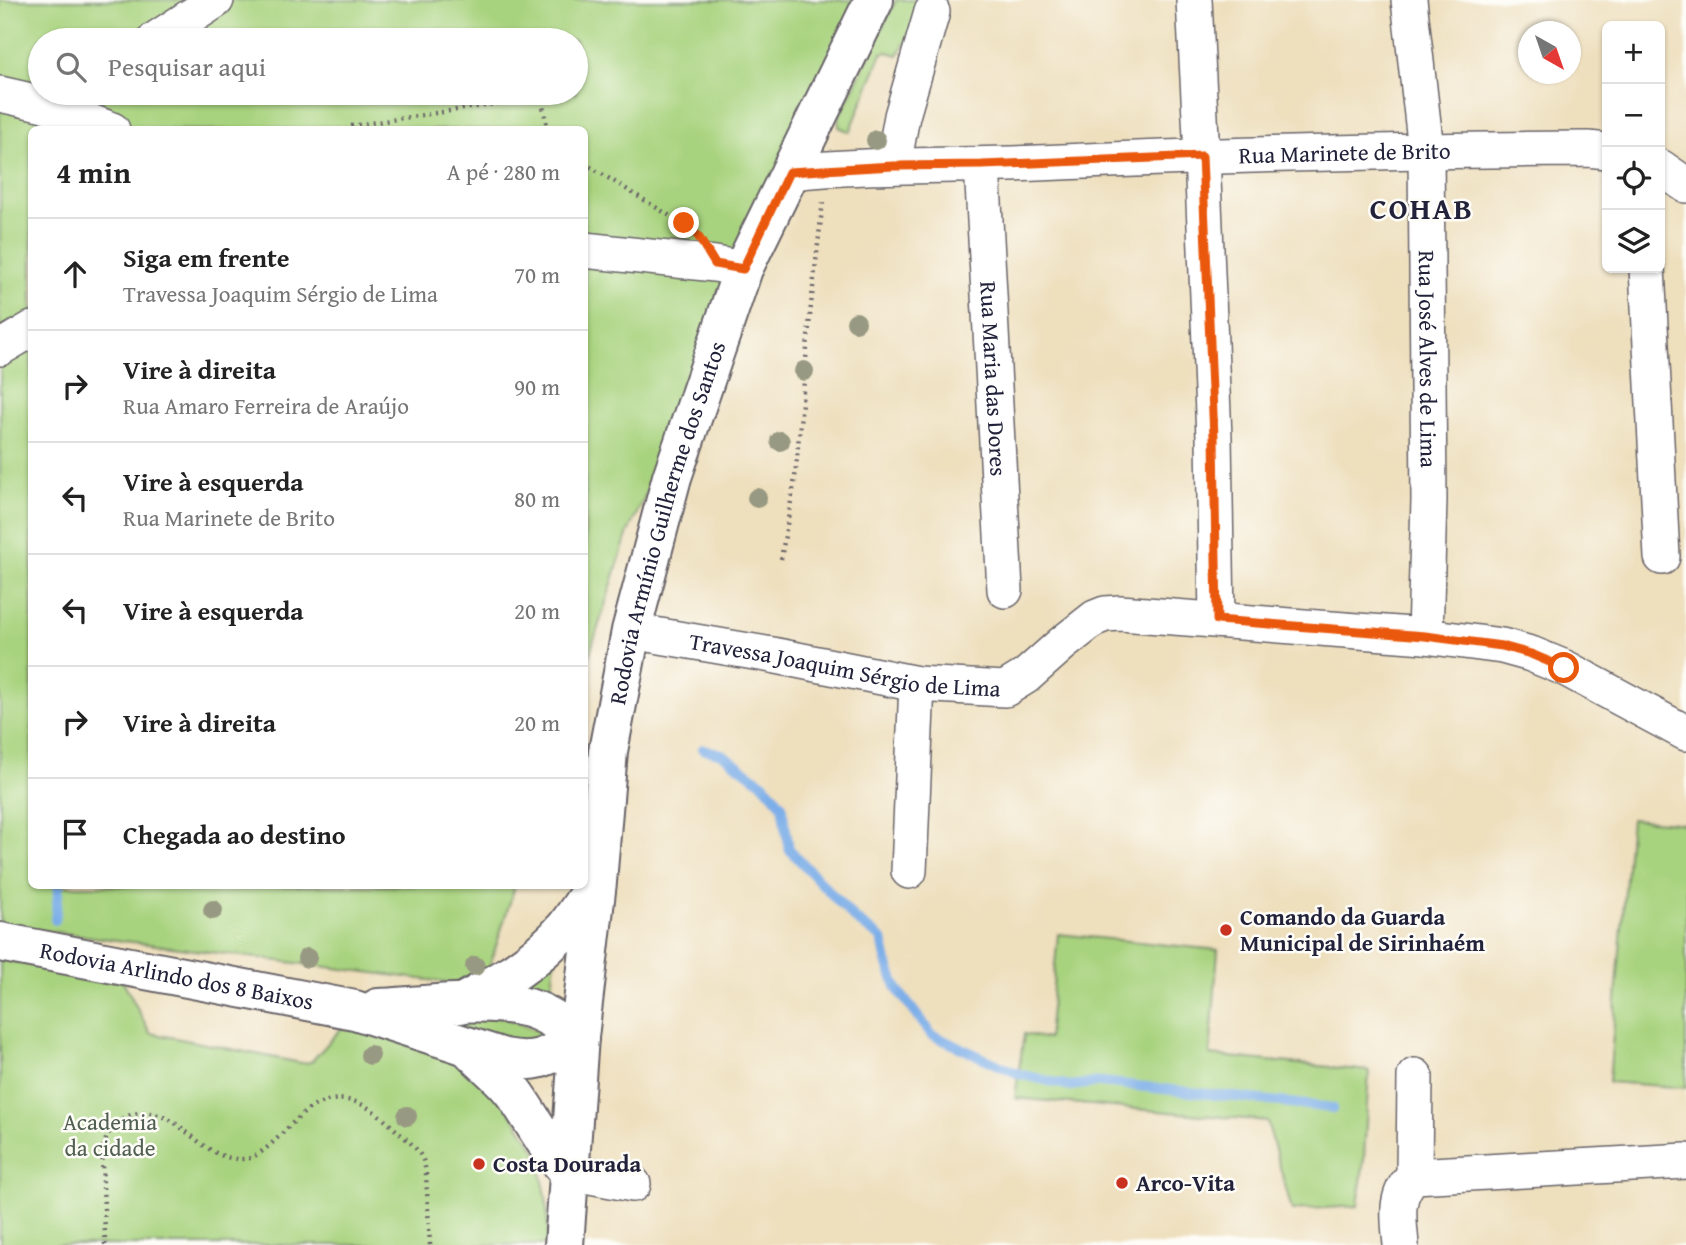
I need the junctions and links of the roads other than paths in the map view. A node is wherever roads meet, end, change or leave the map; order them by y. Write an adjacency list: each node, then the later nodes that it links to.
1 (216, 0): 6 (street)
2 (874, 0): 17 (main road, Rodovia Armínio Guilherme dos Santos)
3 (1194, 0): 13 (street)
4 (1409, 0): 11 (street, Rua José Alves de Lima)
5 (932, 12): 15 (street)
6 (173, 28)
7 (0, 94): 8 (street)
8 (28, 96)
9 (67, 105): 10 (street)
10 (105, 126)
11 (1426, 150): 12 (street, Rua Marinete de Brito); 13 (street, Rua Marinete de Brito); 28 (street, Rua José Alves de Lima)
12 (1602, 150)
13 (1202, 156): 14 (street, Rua Marinete de Brito); 26 (street)
14 (982, 165): 15 (street, Rua Marinete de Brito); 25 (street, Rua Maria das Dores)
15 (893, 166): 17 (street, Rua Marinete de Brito)
16 (1665, 170): 18 (street)
17 (789, 172): 20 (main road, Rodovia Armínio Guilherme dos Santos)
18 (1686, 185)
19 (588, 250): 20 (street)
20 (729, 267): 27 (main road, Rodovia Armínio Guilherme dos Santos)
21 (1647, 273): 24 (street)
22 (28, 331): 23 (street)
23 (0, 348)
24 (1662, 557)
25 (1004, 590)
26 (1217, 620): 28 (street, Travessa Joaquim Sérgio de Lima); 29 (street, Travessa Joaquim Sérgio de Lima)
27 (631, 631): 29 (street, Travessa Joaquim Sérgio de Lima); 32 (main road, Rodovia Armínio Guilherme dos Santos)
28 (1425, 636): 30 (street, Travessa Joaquim Sérgio de Lima)
29 (917, 684): 31 (street)
30 (1686, 733)
31 (909, 871)
32 (597, 882): 34 (main road); 36 (main road, Rodovia Armínio Guilherme dos Santos)
33 (0, 942): 35 (main road, Rodovia Arlindo dos 8 Baixos)
34 (460, 1004): 35 (main road, Rodovia Arlindo dos 8 Baixos); 36 (main road, Rodovia Arlindo dos 8 Baixos)
35 (355, 1010): 37 (main road, Rodovia Arlindo dos 8 Baixos)
36 (579, 1037): 37 (main road, Rodovia Arlindo dos 8 Baixos); 40 (main road, Rodovia Armínio Guilherme dos Santos)
37 (466, 1045): 40 (main road)
38 (1415, 1076): 41 (street)
39 (1686, 1161): 41 (street)
40 (569, 1172): 42 (street); 43 (main road, Rodovia Armínio Guilherme dos Santos)
41 (1414, 1176): 44 (street)
42 (633, 1184)
43 (564, 1245)
44 (1401, 1245)

